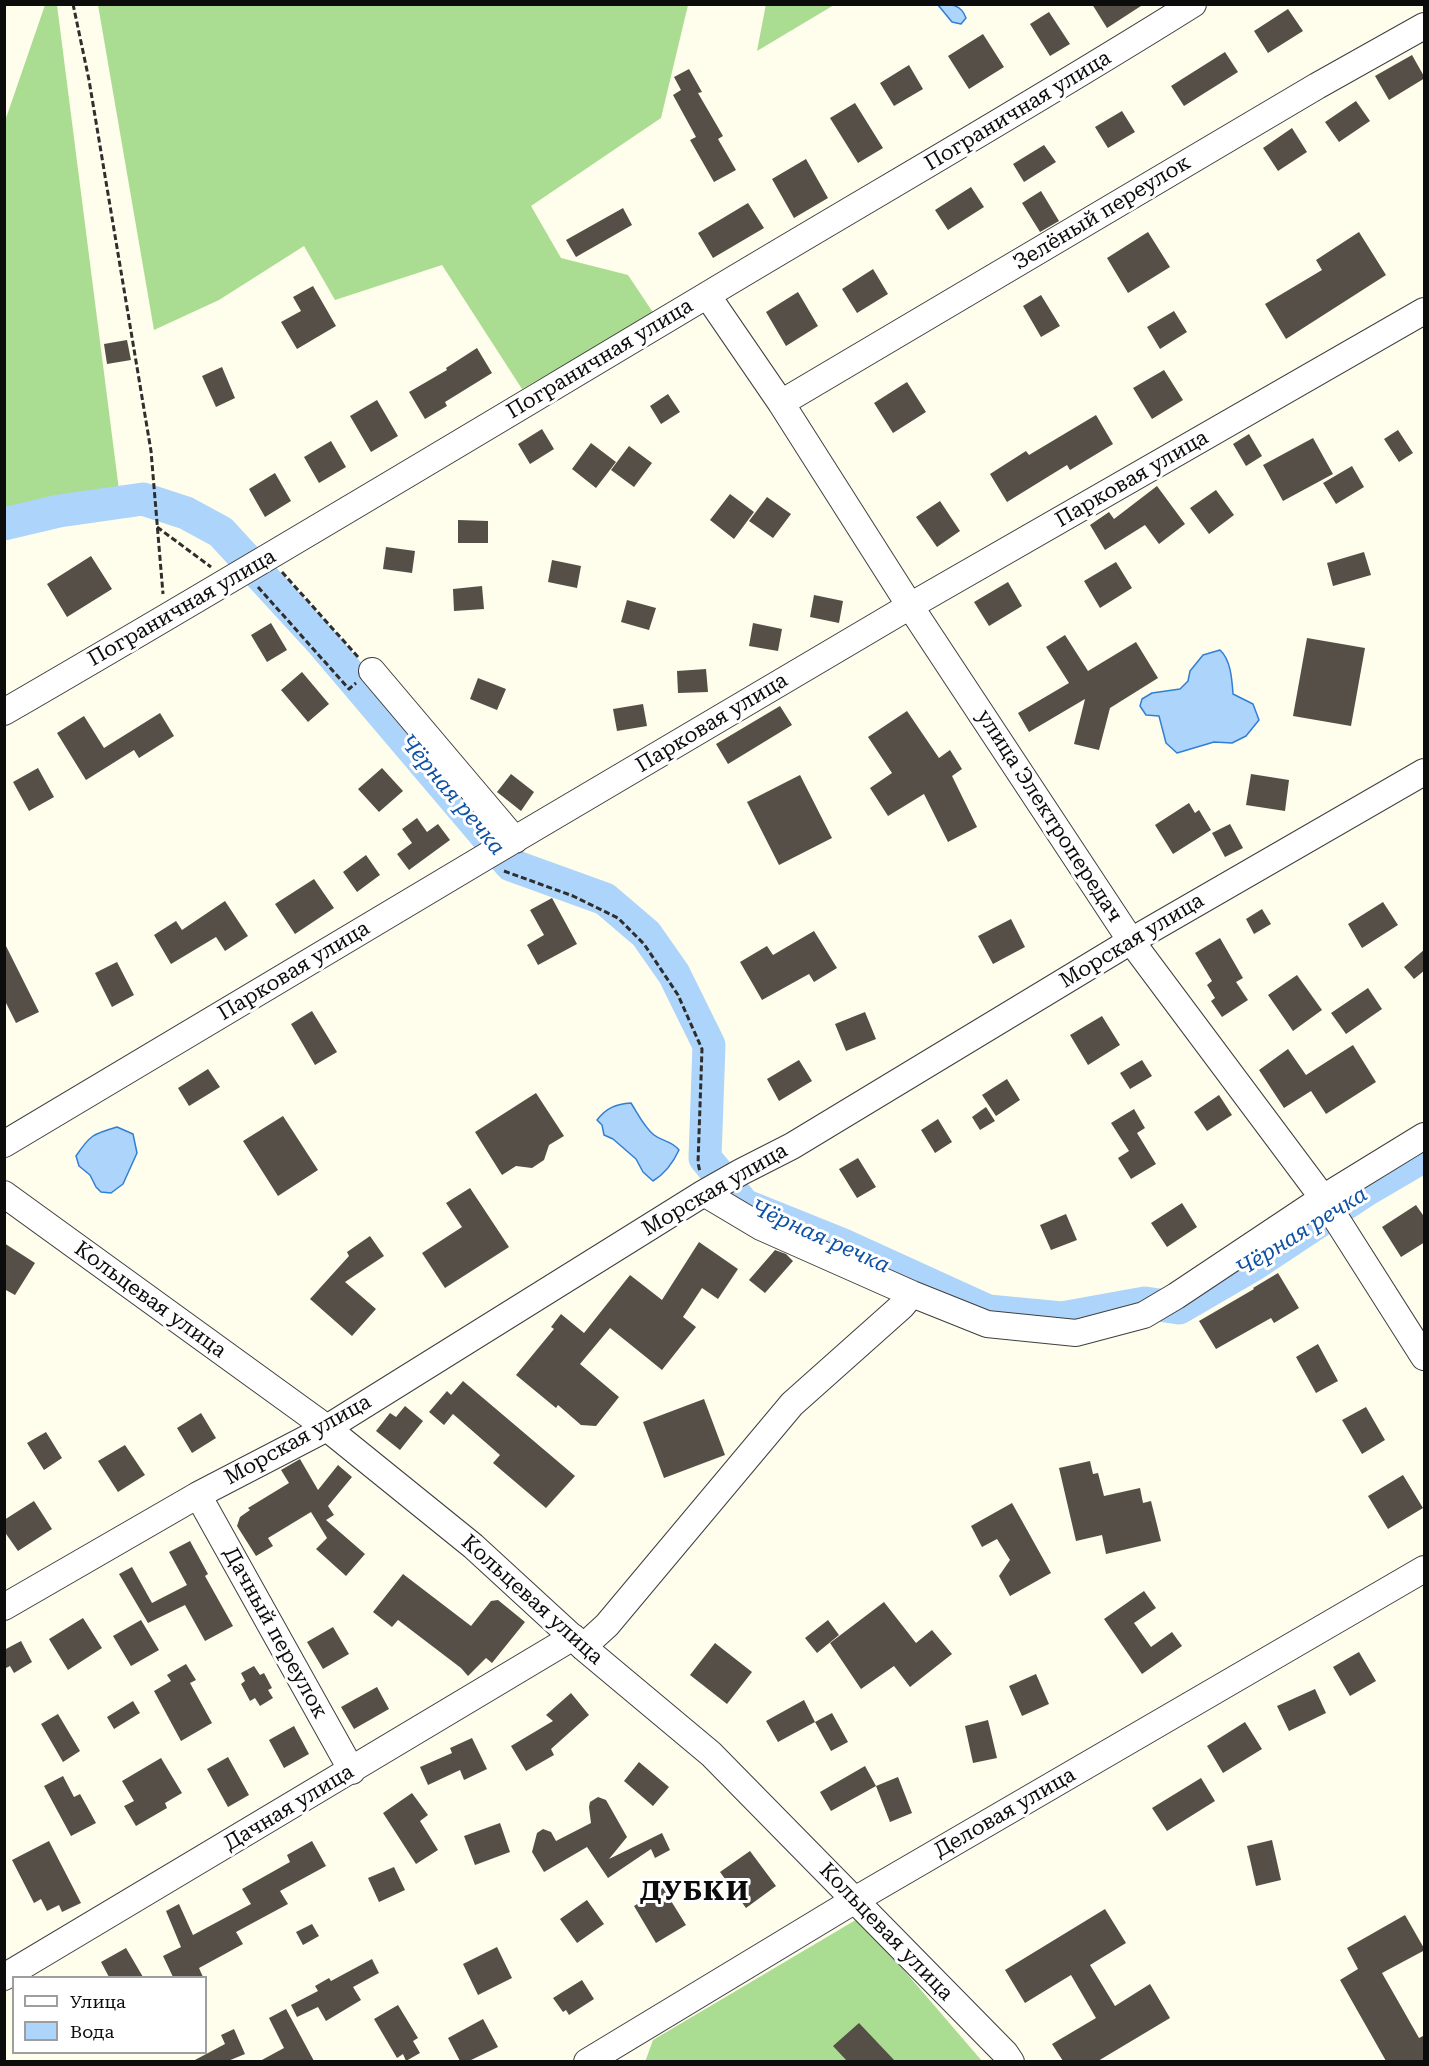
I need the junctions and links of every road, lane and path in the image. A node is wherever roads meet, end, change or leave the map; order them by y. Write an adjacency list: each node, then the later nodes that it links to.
1 (73, 4): 7 (path)
2 (1193, 4): 4 (street, Пограничная улица)
3 (1425, 26): 6 (street, Зелёный переулок)
4 (707, 295): 6 (street, улица Электропередач); 8 (street, Пограничная улица)
5 (1425, 311): 9 (street, Парковая улица)
6 (781, 403): 9 (street, улица Электропередач)
7 (157, 527): 8 (path); 10 (path)
8 (251, 569): 10 (street, Пограничная улица); 11 (path); 12 (path)
9 (910, 606): 15 (street, Парковая улица); 17 (street, улица Электропередач)
10 (165, 619): 13 (street, Пограничная улица)
11 (372, 671): 15 (street)
12 (351, 687)
13 (4, 712)
14 (1425, 772): 17 (street, Морская улица)
15 (512, 841): 16 (street, Парковая улица)
16 (483, 859): 19 (street, Парковая улица); 20 (path)
17 (1131, 941): 20 (street, Морская улица); 22 (street, улица Электропередач)
18 (1425, 1136): 22 (street)
19 (4, 1144)
20 (707, 1192): 23 (street); 25 (street, Морская улица)
21 (4, 1194): 25 (street, Кольцевая улица)
22 (1323, 1198): 23 (street); 24 (street, улица Электропередач)
23 (912, 1294): 29 (street, Дачная улица)
24 (1425, 1357)
25 (327, 1428): 26 (street, Морская улица); 29 (street, Кольцевая улица)
26 (198, 1495): 28 (street, Морская улица); 30 (street, Дачный переулок)
27 (1425, 1569): 31 (street, Деловая улица)
28 (4, 1607)
29 (578, 1642): 30 (street, Дачная улица); 31 (street, Кольцевая улица)
30 (352, 1771): 32 (street, Дачная улица)
31 (855, 1900): 33 (street, Кольцевая улица); 34 (street, Деловая улица)
32 (4, 1977)
33 (1003, 2059)
34 (587, 2061)

